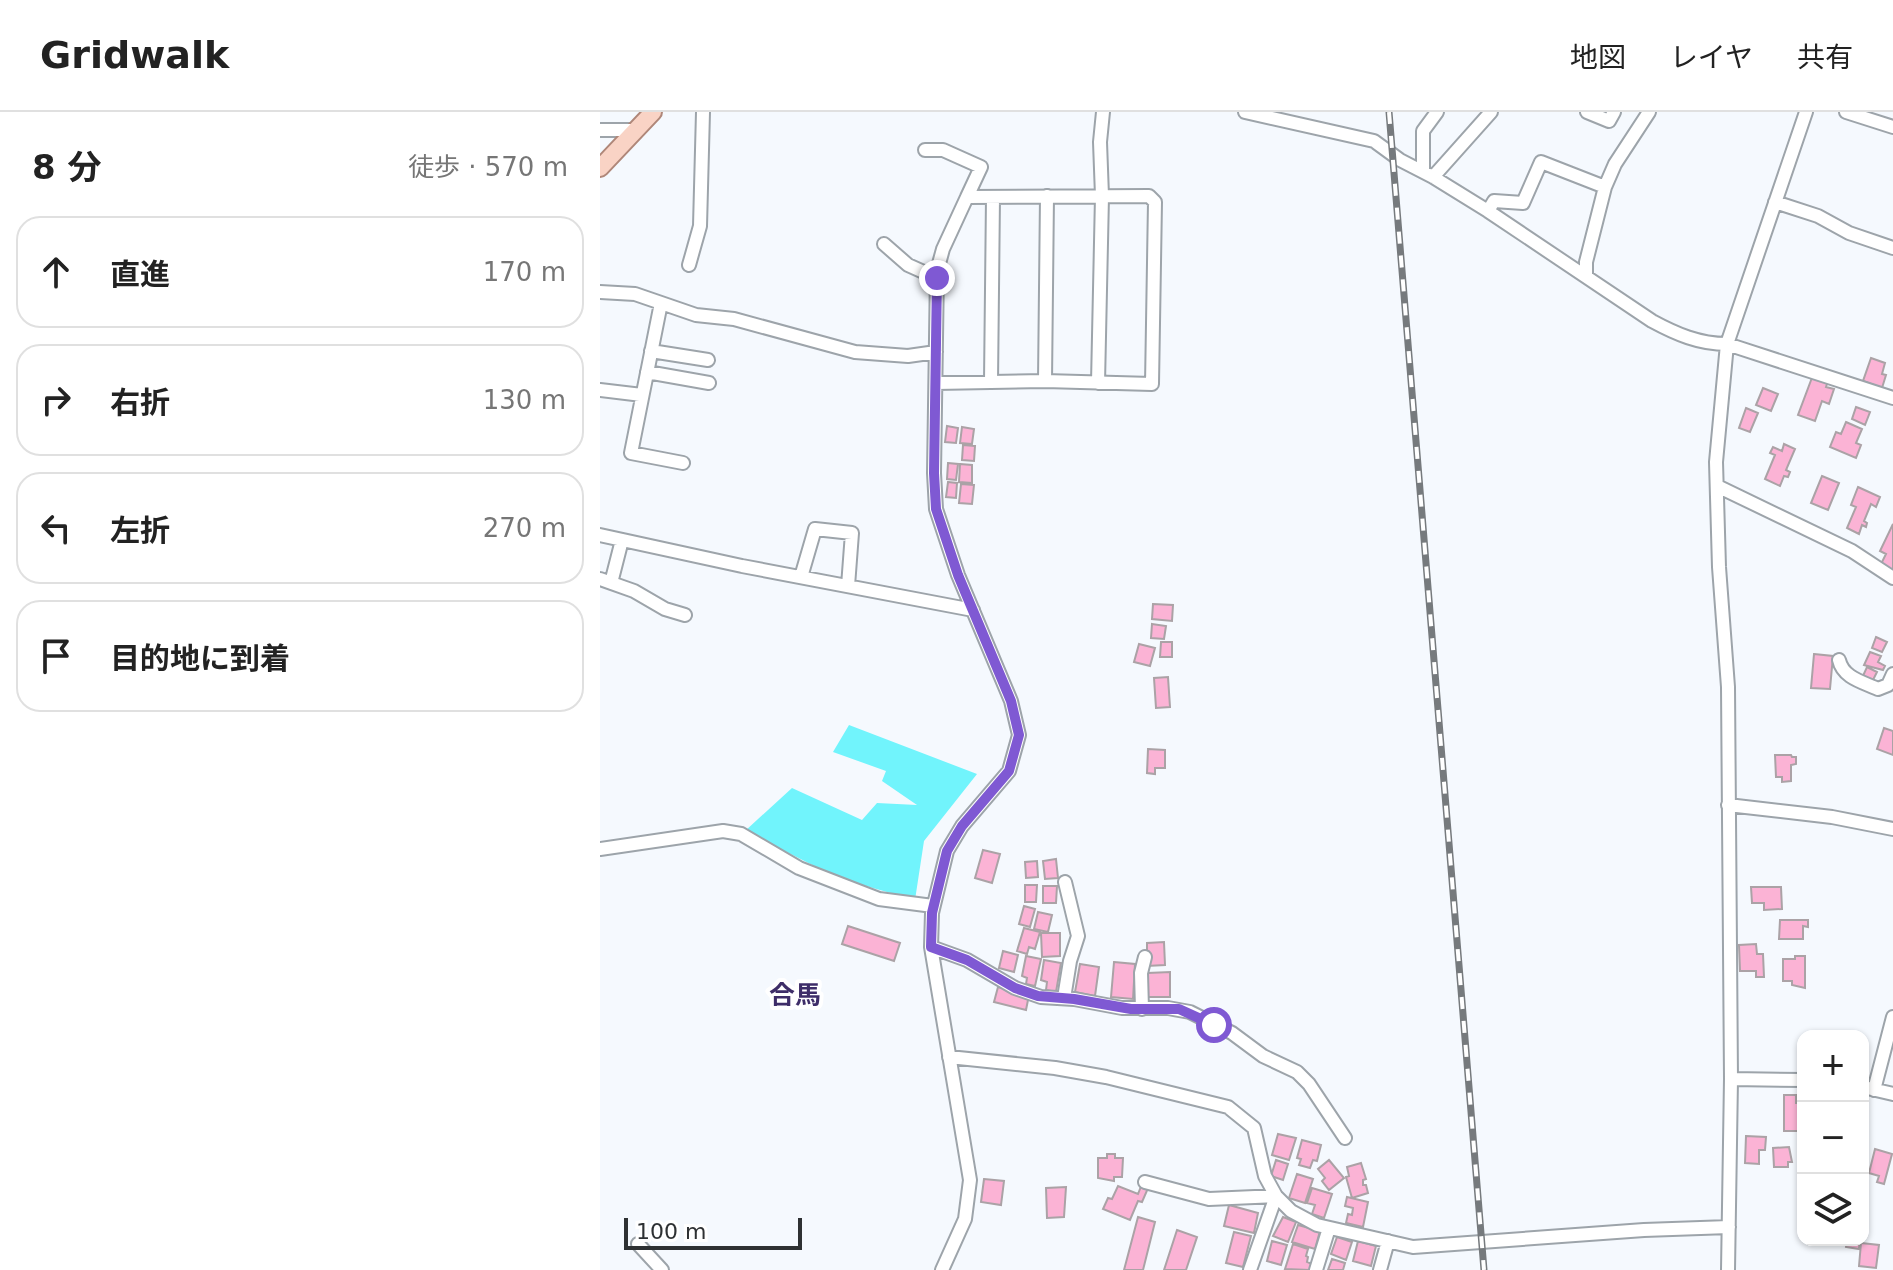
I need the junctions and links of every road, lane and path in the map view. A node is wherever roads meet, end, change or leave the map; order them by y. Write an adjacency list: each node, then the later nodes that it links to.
1 (653, 112): 14 (main road)
2 (703, 112): 27 (street)
3 (1103, 112): 20 (street)
4 (1245, 112): 17 (street)
5 (1437, 112): 17 (street)
6 (1491, 112): 17 (street)
7 (1587, 112): 8 (street)
8 (1614, 112)
9 (1649, 112): 18 (street)
10 (1806, 112): 23 (street)
11 (1846, 112): 12 (street)
12 (1893, 127)
13 (600, 130): 14 (street)
14 (636, 130): 16 (main road)
15 (925, 150): 21 (street)
16 (600, 168)
17 (1428, 174): 24 (street)
18 (1605, 187): 24 (street); 28 (street)
19 (1047, 196): 20 (street); 22 (street); 37 (street)
20 (1102, 196): 41 (street); 41 (street)
21 (967, 197): 22 (street); 29 (street)
22 (993, 197): 38 (street)
23 (1775, 202): 26 (street); 32 (street)
24 (1488, 211): 28 (street)
25 (884, 244): 29 (street)
26 (1893, 248)
27 (689, 265)
28 (1586, 275): 32 (street)
29 (937, 278): 34 (street)
30 (600, 292): 31 (street)
31 (661, 303): 33 (street); 34 (street)
32 (1727, 344): 44 (street); 46 (street)
33 (651, 351): 35 (street); 36 (street)
34 (936, 352): 40 (street)
35 (708, 360)
36 (647, 372): 39 (street); 43 (street)
37 (1045, 381): 38 (street); 41 (street)
38 (991, 382): 40 (street)
39 (709, 383)
40 (936, 383): 53 (street)
41 (1098, 383)
42 (600, 390): 43 (street)
43 (642, 395): 45 (street)
44 (1893, 398)
45 (683, 463)
46 (1717, 486): 50 (street); 57 (street)
47 (600, 535): 48 (street)
48 (622, 540): 49 (street); 51 (street)
49 (801, 577): 52 (street); 52 (street)
50 (1893, 578)
51 (605, 581): 54 (street)
52 (848, 586): 53 (street)
53 (973, 610): 61 (street)
54 (685, 615)
55 (1839, 660): 56 (street)
56 (1893, 674)
57 (1728, 805): 58 (street); 68 (street)
58 (1893, 829)
59 (600, 849): 61 (street)
60 (1065, 882): 64 (street)
61 (933, 906): 62 (street)
62 (931, 947): 64 (street); 67 (street)
63 (1145, 957): 65 (street)
64 (1064, 998): 65 (street)
65 (1142, 1009): 72 (street)
66 (1893, 1017): 70 (street)
67 (949, 1057): 74 (street); 80 (street)
68 (1731, 1079): 69 (street); 75 (street)
69 (1797, 1080)
70 (1869, 1088): 71 (street)
71 (1893, 1094)
72 (1345, 1138)
73 (1145, 1182): 74 (street)
74 (1276, 1196): 76 (street); 81 (street)
75 (1729, 1227): 77 (street); 84 (street)
76 (1329, 1228): 77 (street); 82 (street)
77 (1388, 1241): 83 (street)
78 (638, 1244): 79 (street)
79 (662, 1270)
80 (942, 1270)
81 (1250, 1270)
82 (1316, 1270)
83 (1380, 1270)
84 (1728, 1270)

